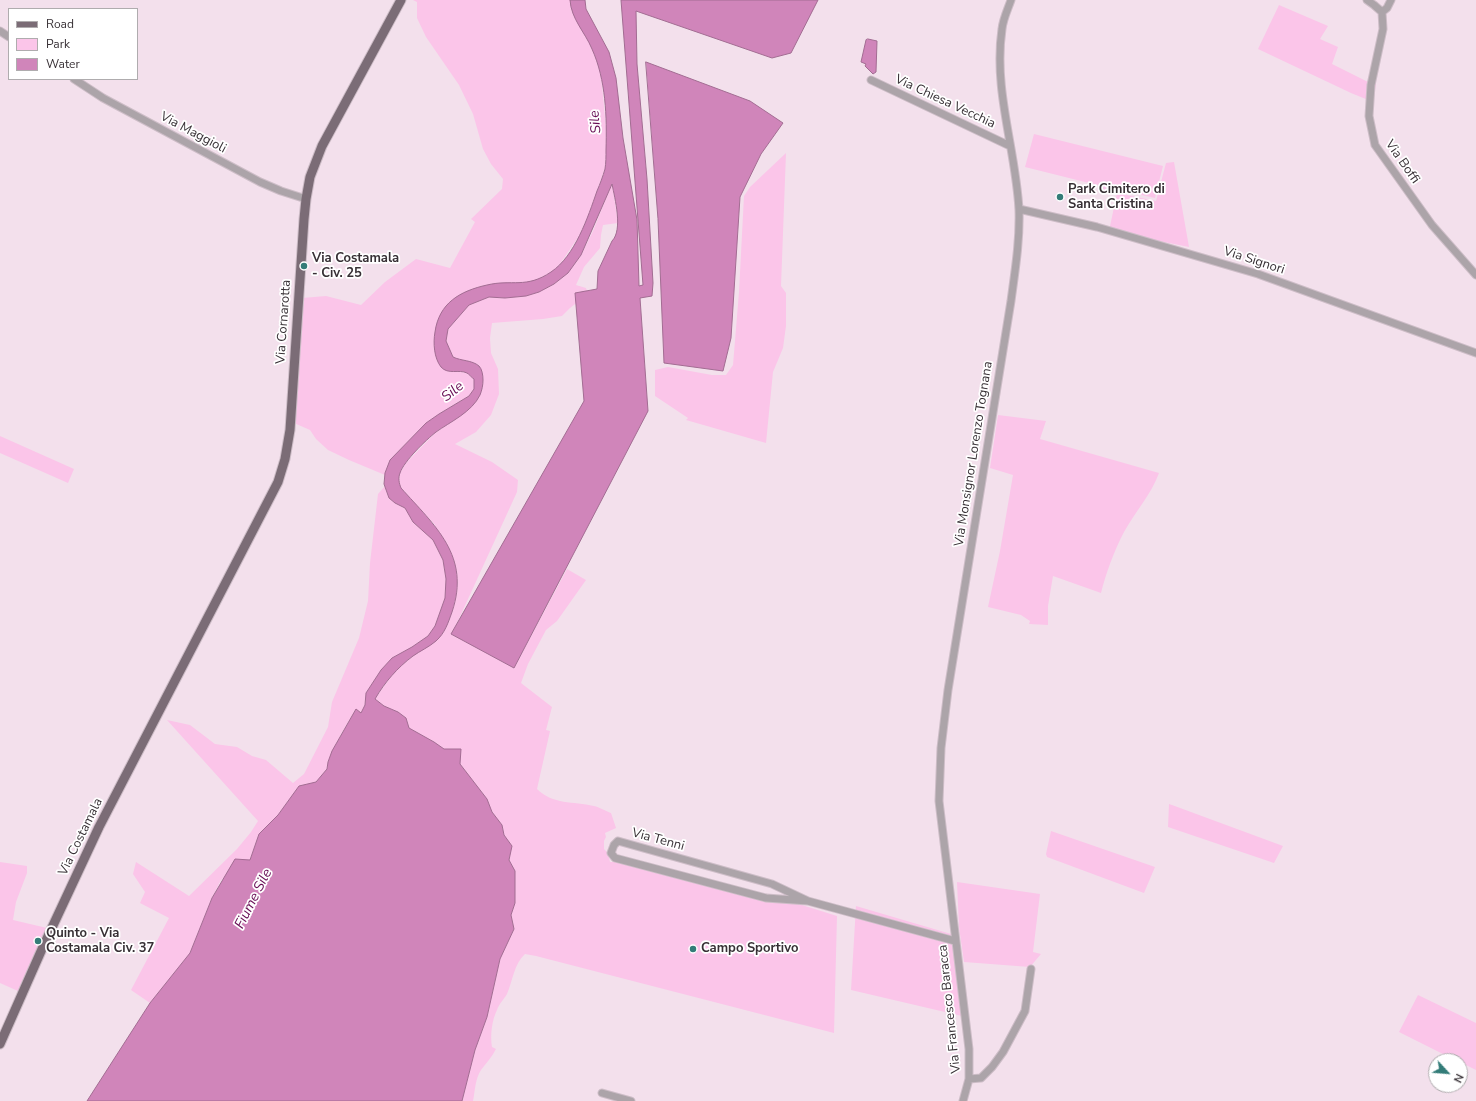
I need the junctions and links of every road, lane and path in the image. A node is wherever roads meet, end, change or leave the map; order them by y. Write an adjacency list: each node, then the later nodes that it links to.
1 (401, 0): 9 (main road, Via Cornarotta)
2 (1011, 0): 8 (street, Via Monsignor Lorenzo Tognana)
3 (1366, 0): 5 (street)
4 (1391, 0): 5 (street)
5 (1382, 12): 11 (street, Via Boffi)
6 (76, 80): 9 (street, Via Maggioli)
7 (871, 80): 8 (street, Via Chiesa Vecchia)
8 (1010, 146): 10 (street, Via Monsignor Lorenzo Tognana)
9 (306, 198): 13 (main road, Via Cornarotta)
10 (1019, 209): 12 (street, Via Signori); 17 (street, Via Monsignor Lorenzo Tognana)
11 (1476, 275)
12 (1476, 353)
13 (194, 646): 20 (main road, Via Costamala)
14 (781, 888): 15 (street); 15 (street, Via Tenni); 16 (street, Via Tenni)
15 (778, 899): 16 (street, Via Tenni)
16 (808, 900): 18 (street, Via Tenni)
17 (952, 914): 18 (street, Via Francesco Baracca)
18 (955, 941): 21 (street, Via Francesco Baracca)
19 (1031, 969): 21 (street, Via Francesco Baracca)
20 (0, 1044)
21 (969, 1080): 24 (street, Via Francesco Baracca)
22 (602, 1093): 23 (street)
23 (631, 1101)
24 (963, 1101)

